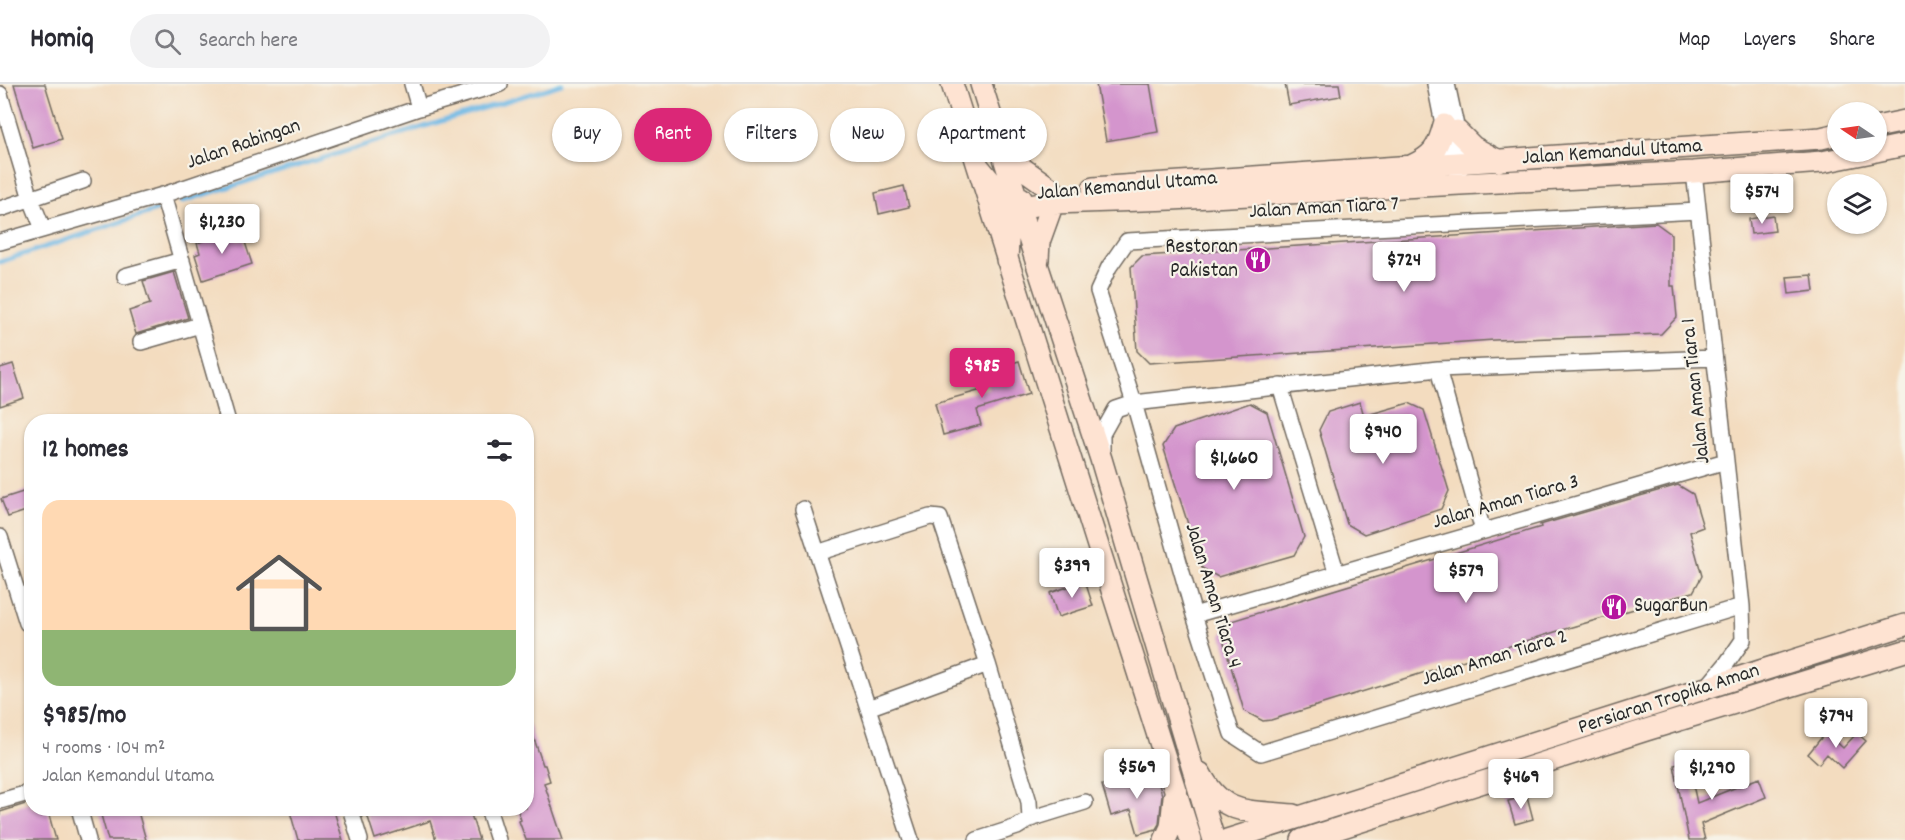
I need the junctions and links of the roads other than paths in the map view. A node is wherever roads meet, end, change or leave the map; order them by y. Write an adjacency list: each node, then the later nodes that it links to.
1 (412, 84): 8 (street)
2 (500, 84): 8 (street, Jalan Rabingan)
3 (952, 84): 20 (street)
4 (981, 84): 9 (street)
5 (1435, 84): 12 (street)
6 (1447, 84): 12 (street)
7 (0, 94): 29 (street)
8 (419, 108): 27 (street, Jalan Rabingan)
9 (988, 108)
10 (1905, 121): 11 (street)
11 (1887, 125)
12 (1451, 128): 16 (street); 21 (street); 22 (street)
13 (1827, 137): 16 (street, Jalan Kemandul Utama)
14 (1905, 145): 15 (street, Jalan Kemandul Utama)
15 (1887, 148)
16 (1499, 161): 22 (street, Jalan Kemandul Utama)
17 (1827, 161): 23 (street, Jalan Kemandul Utama)
18 (1004, 162): 30 (street)
19 (1016, 162): 28 (street)
20 (978, 166): 30 (street); 36 (street)
21 (1411, 166): 22 (street, Jalan Kemandul Utama); 28 (street, Jalan Kemandul Utama)
22 (1458, 166): 25 (street); 26 (street)
23 (1694, 172): 25 (street, Jalan Kemandul Utama); 32 (street, Jalan Aman Tiara 1)
24 (83, 181): 29 (street)
25 (1478, 184): 26 (street, Jalan Kemandul Utama)
26 (1438, 185): 28 (street, Jalan Kemandul Utama)
27 (163, 195): 33 (street, Jalan Rabingan); 35 (street)
28 (1053, 197): 30 (street, Jalan Kemandul Utama); 37 (street)
29 (31, 199): 31 (street); 33 (street)
30 (1015, 203): 36 (street, Jalan Kemandul Utama); 37 (street)
31 (0, 209)
32 (1698, 211): 41 (street, Jalan Aman Tiara 1); 44 (street, Jalan Aman Tiara 7)
33 (43, 229): 34 (street, Jalan Rabingan)
34 (0, 242)
35 (182, 260): 38 (street); 39 (street)
36 (1007, 260): 63 (street, Jalan Kemandul Utama)
37 (1038, 267): 46 (street)
38 (125, 276)
39 (200, 326): 40 (street); 45 (street)
40 (141, 342)
41 (1714, 358): 42 (street); 47 (street, Jalan Aman Tiara 1)
42 (1438, 369): 43 (street); 49 (street)
43 (1280, 386): 44 (street); 52 (street)
44 (1134, 403): 46 (street); 55 (street, Jalan Aman Tiara 4)
45 (226, 414)
46 (1101, 459): 61 (street)
47 (1726, 461): 49 (street, Jalan Aman Tiara 3); 53 (street, Jalan Aman Tiara 1)
48 (803, 509): 51 (street)
49 (1483, 531): 52 (street, Jalan Aman Tiara 3)
50 (0, 537): 54 (street)
51 (817, 553): 58 (street); 60 (street)
52 (1337, 574): 55 (street, Jalan Aman Tiara 3)
53 (1742, 606): 59 (street, Jalan Aman Tiara 1); 62 (street, Jalan Aman Tiara 2)
54 (24, 613)
55 (1194, 615): 62 (street, Jalan Aman Tiara 4)
56 (1905, 626): 59 (street, Persiaran Tropika Aman)
57 (1905, 651): 81 (street, Persiaran Tropika Aman)
58 (988, 664): 60 (street); 71 (street)
59 (1706, 688): 70 (street, Persiaran Tropika Aman)
60 (868, 708): 75 (street)
61 (1186, 749): 70 (street); 79 (street)
62 (1261, 753)
63 (1175, 788): 77 (street); 78 (street, Jalan Kemandul Utama)
64 (24, 794): 65 (street)
65 (0, 801)
66 (1085, 802): 71 (street)
67 (81, 816): 72 (street)
68 (352, 816): 73 (street)
69 (490, 816): 74 (street)
70 (1301, 816): 80 (street, Persiaran Tropika Aman)
71 (1030, 819): 76 (street)
72 (88, 840)
73 (360, 840)
74 (498, 840)
75 (911, 840)
76 (977, 840)
77 (1165, 840)
78 (1191, 840)
79 (1214, 840)
80 (1227, 840)
81 (1302, 840)

